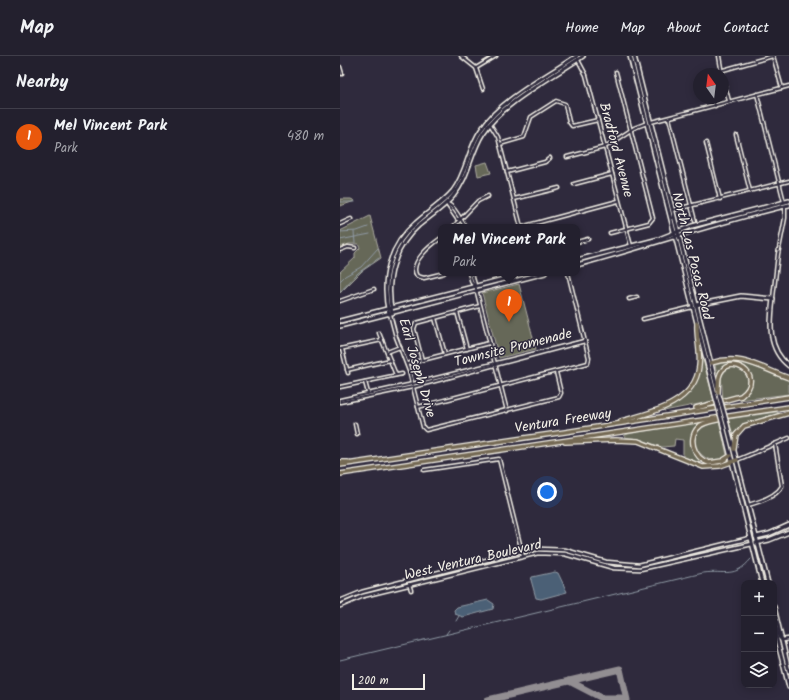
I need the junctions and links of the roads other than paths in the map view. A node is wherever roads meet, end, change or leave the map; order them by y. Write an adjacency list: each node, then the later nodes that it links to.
1 (461, 56): 10 (street)
2 (496, 56): 10 (street)
3 (583, 56): 8 (main road, Earl Joseph Drive)
4 (630, 56): 25 (main road, North Las Posas Road)
5 (634, 56): 25 (main road, North Las Posas Road)
6 (719, 56): 11 (street)
7 (773, 56): 12 (street); 17 (street)
8 (576, 57): 23 (street, Bradford Avenue); 24 (main road, Earl Joseph Drive)
9 (340, 67): 14 (street)
10 (476, 68): 16 (street)
11 (722, 68)
12 (729, 68)
13 (616, 72): 28 (street)
14 (342, 74)
15 (789, 86): 17 (street)
16 (483, 88)
17 (782, 88): 18 (street)
18 (757, 94): 19 (street); 38 (street)
19 (729, 101)
20 (721, 104): 21 (street)
21 (715, 106): 22 (street)
22 (669, 118): 25 (street); 49 (street)
23 (598, 120): 26 (street); 32 (street, Bradford Avenue)
24 (488, 123): 31 (street); 47 (main road, Earl Joseph Drive)
25 (649, 123): 28 (street); 51 (main road, North Las Posas Road)
26 (570, 125): 27 (street); 31 (street)
27 (568, 127)
28 (631, 130): 32 (street); 60 (street)
29 (736, 135): 41 (street)
30 (706, 143): 44 (street)
31 (500, 144): 35 (street)
32 (605, 147): 33 (street); 36 (street, Bradford Avenue)
33 (567, 157)
34 (550, 158): 35 (street)
35 (507, 172): 43 (street)
36 (612, 174): 39 (street); 45 (street, Bradford Avenue)
37 (789, 181): 38 (street)
38 (780, 183): 41 (street); 48 (street)
39 (574, 184)
40 (559, 188): 43 (street)
41 (750, 191): 44 (street)
42 (488, 196): 53 (street)
43 (514, 199): 58 (street)
44 (720, 199): 49 (street)
45 (619, 201): 59 (street); 60 (street, Bradford Avenue)
46 (789, 201): 48 (main road)
47 (444, 202): 53 (street); 87 (main road, Earl Joseph Drive)
48 (784, 204): 50 (main road); 62 (main road); 82 (street)
49 (691, 205): 51 (street); 54 (street)
50 (789, 205)
51 (671, 210): 62 (main road, North Las Posas Road)
52 (351, 219): 55 (street)
53 (460, 219): 56 (street); 57 (street)
54 (695, 221)
55 (340, 224)
56 (456, 224)
57 (464, 224)
58 (520, 224)
59 (532, 224)
60 (626, 229): 61 (street); 67 (street, Bradford Avenue)
61 (610, 233)
62 (678, 234): 67 (main road); 84 (main road, North Las Posas Road); 86 (main road, North Las Posas Road)
63 (588, 239): 65 (street)
64 (438, 240): 71 (street)
65 (580, 241)
66 (355, 248): 68 (street)
67 (631, 248): 69 (main road); 70 (main road)
68 (340, 250)
69 (580, 259)
70 (580, 263)
71 (438, 274)
72 (470, 276): 77 (street)
73 (473, 276): 77 (street)
74 (515, 276): 77 (main road)
75 (533, 276): 79 (main road)
76 (569, 276): 97 (street)
77 (475, 286): 79 (street); 87 (main road)
78 (374, 289): 83 (street)
79 (476, 291): 85 (street); 89 (main road)
80 (637, 297): 81 (street)
81 (629, 299)
82 (773, 299): 84 (main road); 109 (main road)
83 (340, 301)
84 (697, 305): 86 (main road); 108 (main road, North Las Posas Road)
85 (480, 306): 88 (street); 98 (street)
86 (693, 306): 91 (street); 93 (main road, North Las Posas Road)
87 (389, 308): 89 (main road, Earl Joseph Drive); 92 (main road)
88 (457, 312): 90 (street); 101 (street)
89 (390, 314): 94 (main road); 99 (street, Earl Joseph Drive)
90 (435, 318): 103 (street); 105 (street)
91 (643, 319)
92 (340, 321)
93 (697, 323): 108 (main road, North Las Posas Road); 131 (highway)
94 (340, 326)
95 (379, 333): 96 (street)
96 (382, 340): 100 (street); 102 (street)
97 (585, 341): 107 (street, Townsite Promenade); 111 (street)
98 (490, 343): 101 (street); 107 (street)
99 (400, 347): 102 (street); 106 (street, Earl Joseph Drive)
100 (341, 349): 110 (street)
101 (467, 349): 103 (street)
102 (387, 352): 104 (street)
103 (444, 354): 105 (street)
104 (390, 360): 110 (street); 114 (street)
105 (422, 360): 106 (street)
106 (407, 364): 117 (street, Earl Joseph Drive)
107 (495, 364): 117 (street, Townsite Promenade); 118 (street)
108 (709, 364): 115 (highway); 120 (main road, North Las Posas Road)
109 (789, 366)
110 (347, 370): 112 (street)
111 (556, 372): 118 (street); 126 (street)
112 (348, 373)
113 (402, 374): 114 (street)
114 (396, 375): 116 (street)
115 (789, 378)
116 (365, 382): 119 (street); 121 (street)
117 (413, 386): 121 (street, Townsite Promenade); 124 (street, Earl Joseph Drive)
118 (501, 386): 124 (street); 126 (street)
119 (340, 387)
120 (717, 394): 129 (highway); 136 (main road, North Las Posas Road, bridge); 137 (main road, North Las Posas Road, bridge)
121 (368, 395): 123 (street, Townsite Promenade)
122 (789, 397): 129 (highway, Ventura Freeway)
123 (340, 401)
124 (418, 407): 126 (street, Earl Joseph Drive)
125 (789, 407): 127 (highway, Ventura Freeway)
126 (507, 411)
127 (750, 413): 134 (highway, Ventura Freeway); 137 (highway)
128 (789, 413): 136 (highway)
129 (675, 414): 131 (highway, Ventura Freeway)
130 (355, 424): 132 (street)
131 (599, 427): 140 (highway, Ventura Freeway)
132 (357, 434)
133 (789, 438): 135 (street)
134 (557, 442): 139 (highway); 142 (highway, Ventura Freeway)
135 (775, 444): 138 (street); 143 (street)
136 (734, 449): 138 (main road, North Las Posas Road)
137 (730, 456): 139 (main road, North Las Posas Road)
138 (737, 460): 139 (highway); 143 (main road, North Las Posas Road)
139 (732, 462): 147 (main road, North Las Posas Road)
140 (340, 463)
141 (424, 470): 150 (street)
142 (340, 474)
143 (748, 505): 146 (main road, North Las Posas Road)
144 (789, 525): 146 (main road)
145 (789, 532): 148 (main road)
146 (756, 537): 147 (main road); 148 (main road, North Las Posas Road)
147 (750, 538): 149 (main road, North Las Posas Road); 150 (street, West Ventura Boulevard)
148 (758, 543): 149 (main road); 155 (main road, North Las Posas Road)
149 (752, 544): 151 (street, West Ventura Boulevard); 154 (main road, North Las Posas Road)
150 (522, 551): 151 (street); 152 (street, West Ventura Boulevard)
151 (523, 556): 153 (street, West Ventura Boulevard)
152 (446, 570): 153 (street); 158 (street, West Ventura Boulevard)
153 (447, 574): 156 (street, West Ventura Boulevard)
154 (761, 580)
155 (767, 580)
156 (409, 584): 157 (street); 159 (street, West Ventura Boulevard)
157 (411, 590)
158 (340, 601)
159 (340, 606)
160 (776, 616): 164 (main road)
161 (777, 630): 164 (main road)
162 (789, 639): 164 (street)
163 (777, 640): 166 (main road)
164 (782, 640): 165 (main road)
165 (789, 671)
166 (789, 687)

